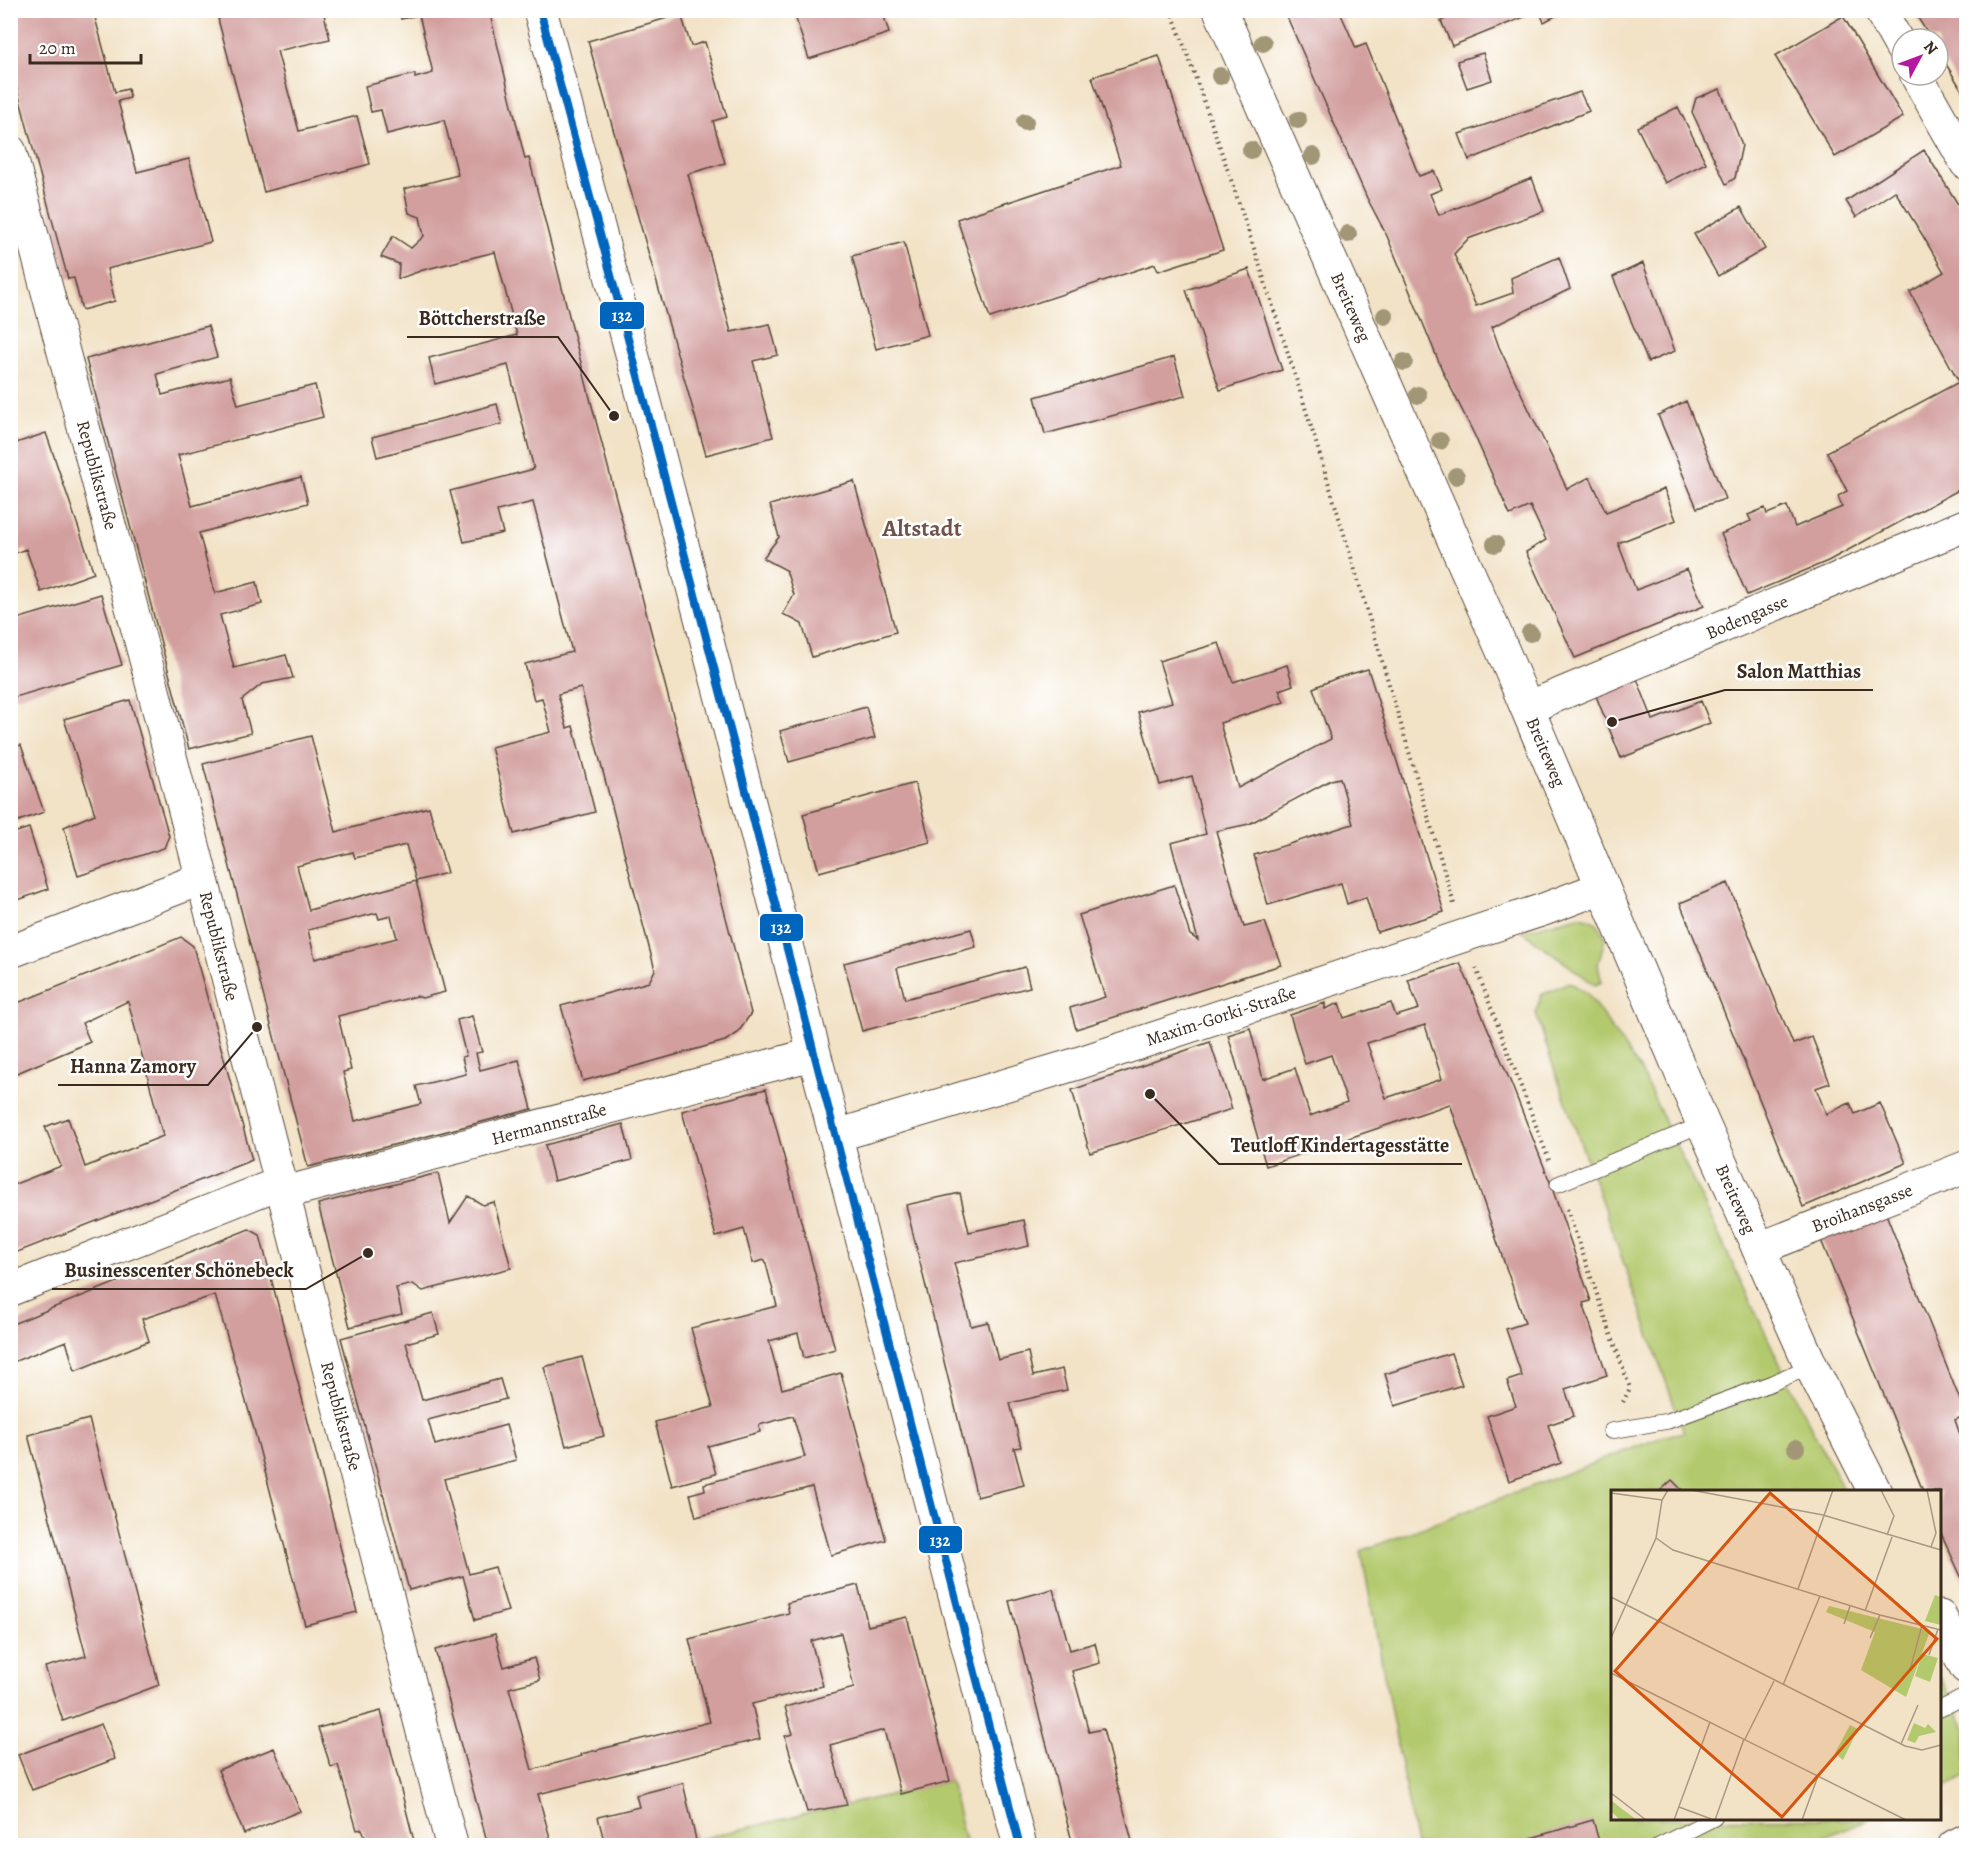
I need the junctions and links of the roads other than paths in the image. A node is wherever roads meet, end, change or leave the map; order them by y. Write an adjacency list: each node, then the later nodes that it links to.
1 (540, 10): 13 (street)
2 (1220, 10): 9 (street, Breiteweg)
3 (1880, 10): 4 (street)
4 (1890, 28)
5 (1923, 87): 7 (street)
6 (10, 151): 10 (street, Republikstraße)
7 (1966, 163)
8 (1966, 525): 9 (street, Bodengasse)
9 (1527, 708): 11 (street, Breiteweg)
10 (201, 879): 12 (street); 18 (street, Republikstraße)
11 (1603, 887): 14 (street, Breiteweg); 15 (street, Maxim-Gorki-Straße)
12 (10, 952)
13 (814, 1054): 15 (street); 18 (street, Hermannstraße)
14 (1703, 1124): 17 (lane); 19 (street, Breiteweg)
15 (835, 1136): 31 (street)
16 (1966, 1167): 19 (street, Broihansgasse)
17 (1558, 1184)
18 (282, 1188): 20 (street, Hermannstraße); 30 (street, Republikstraße)
19 (1758, 1249): 21 (street, Breiteweg)
20 (10, 1290)
21 (1811, 1366): 22 (lane); 23 (street, Breiteweg)
22 (1611, 1431)
23 (1874, 1490)
24 (1941, 1619): 25 (street)
25 (1966, 1666)
26 (1966, 1696): 27 (lane)
27 (1941, 1708)
28 (1710, 1820): 32 (lane)
29 (1966, 1840): 33 (street)
30 (452, 1845)
31 (1020, 1845)
32 (1659, 1845)
33 (1954, 1845)

